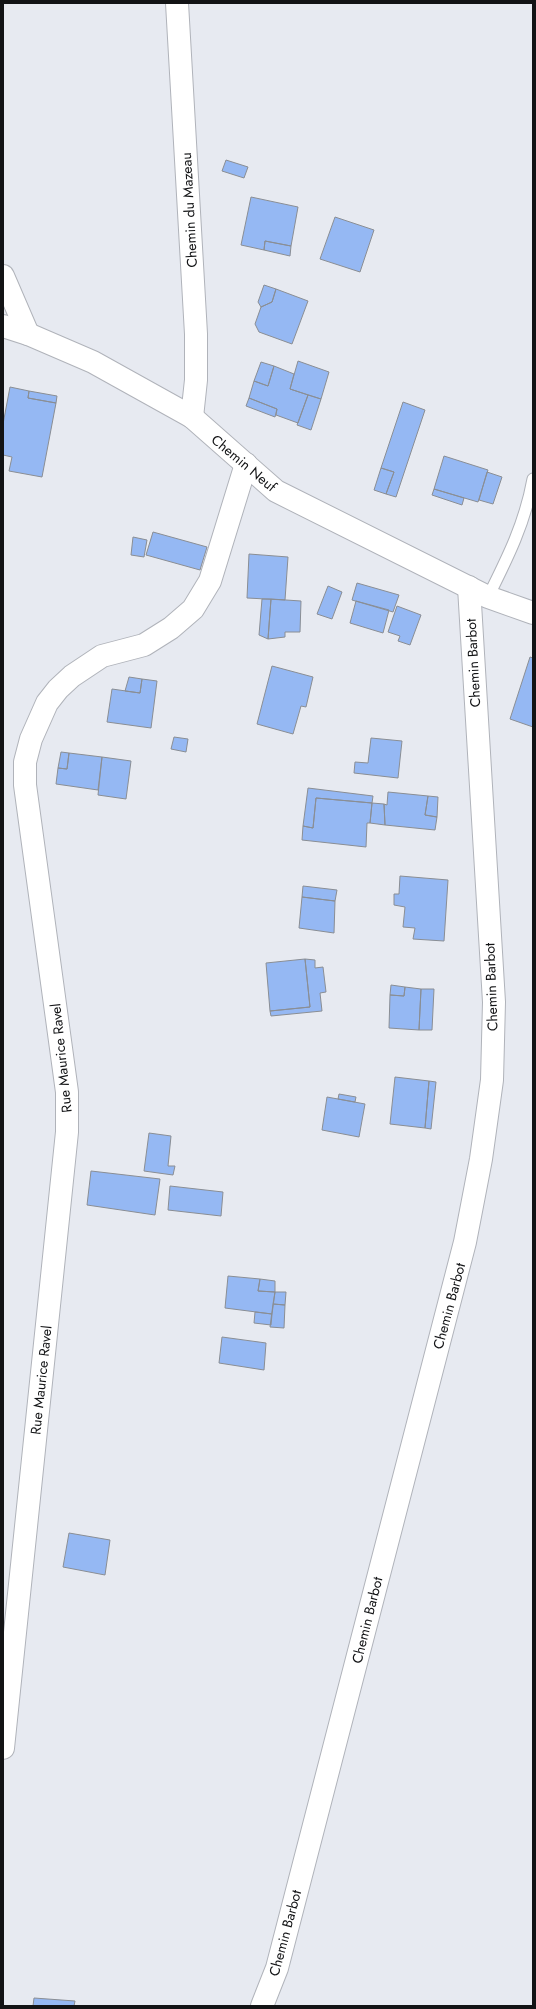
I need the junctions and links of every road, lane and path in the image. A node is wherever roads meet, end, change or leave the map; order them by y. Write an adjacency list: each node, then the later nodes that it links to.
1 (177, 3): 5 (street, Chemin du Mazeau)
2 (3, 276): 4 (street)
3 (3, 326): 4 (street, Chemin Neuf)
4 (28, 334): 5 (street, Chemin Neuf)
5 (192, 417): 6 (street, Chemin Neuf)
6 (246, 464): 8 (street, Chemin Neuf); 11 (street, Rue Maurice Ravel)
7 (533, 479): 9 (lane)
8 (469, 587): 9 (street, Chemin Neuf); 12 (street, Chemin Barbot)
9 (488, 597): 10 (street, Chemin Neuf)
10 (533, 613)
11 (3, 1748)
12 (262, 2006)

